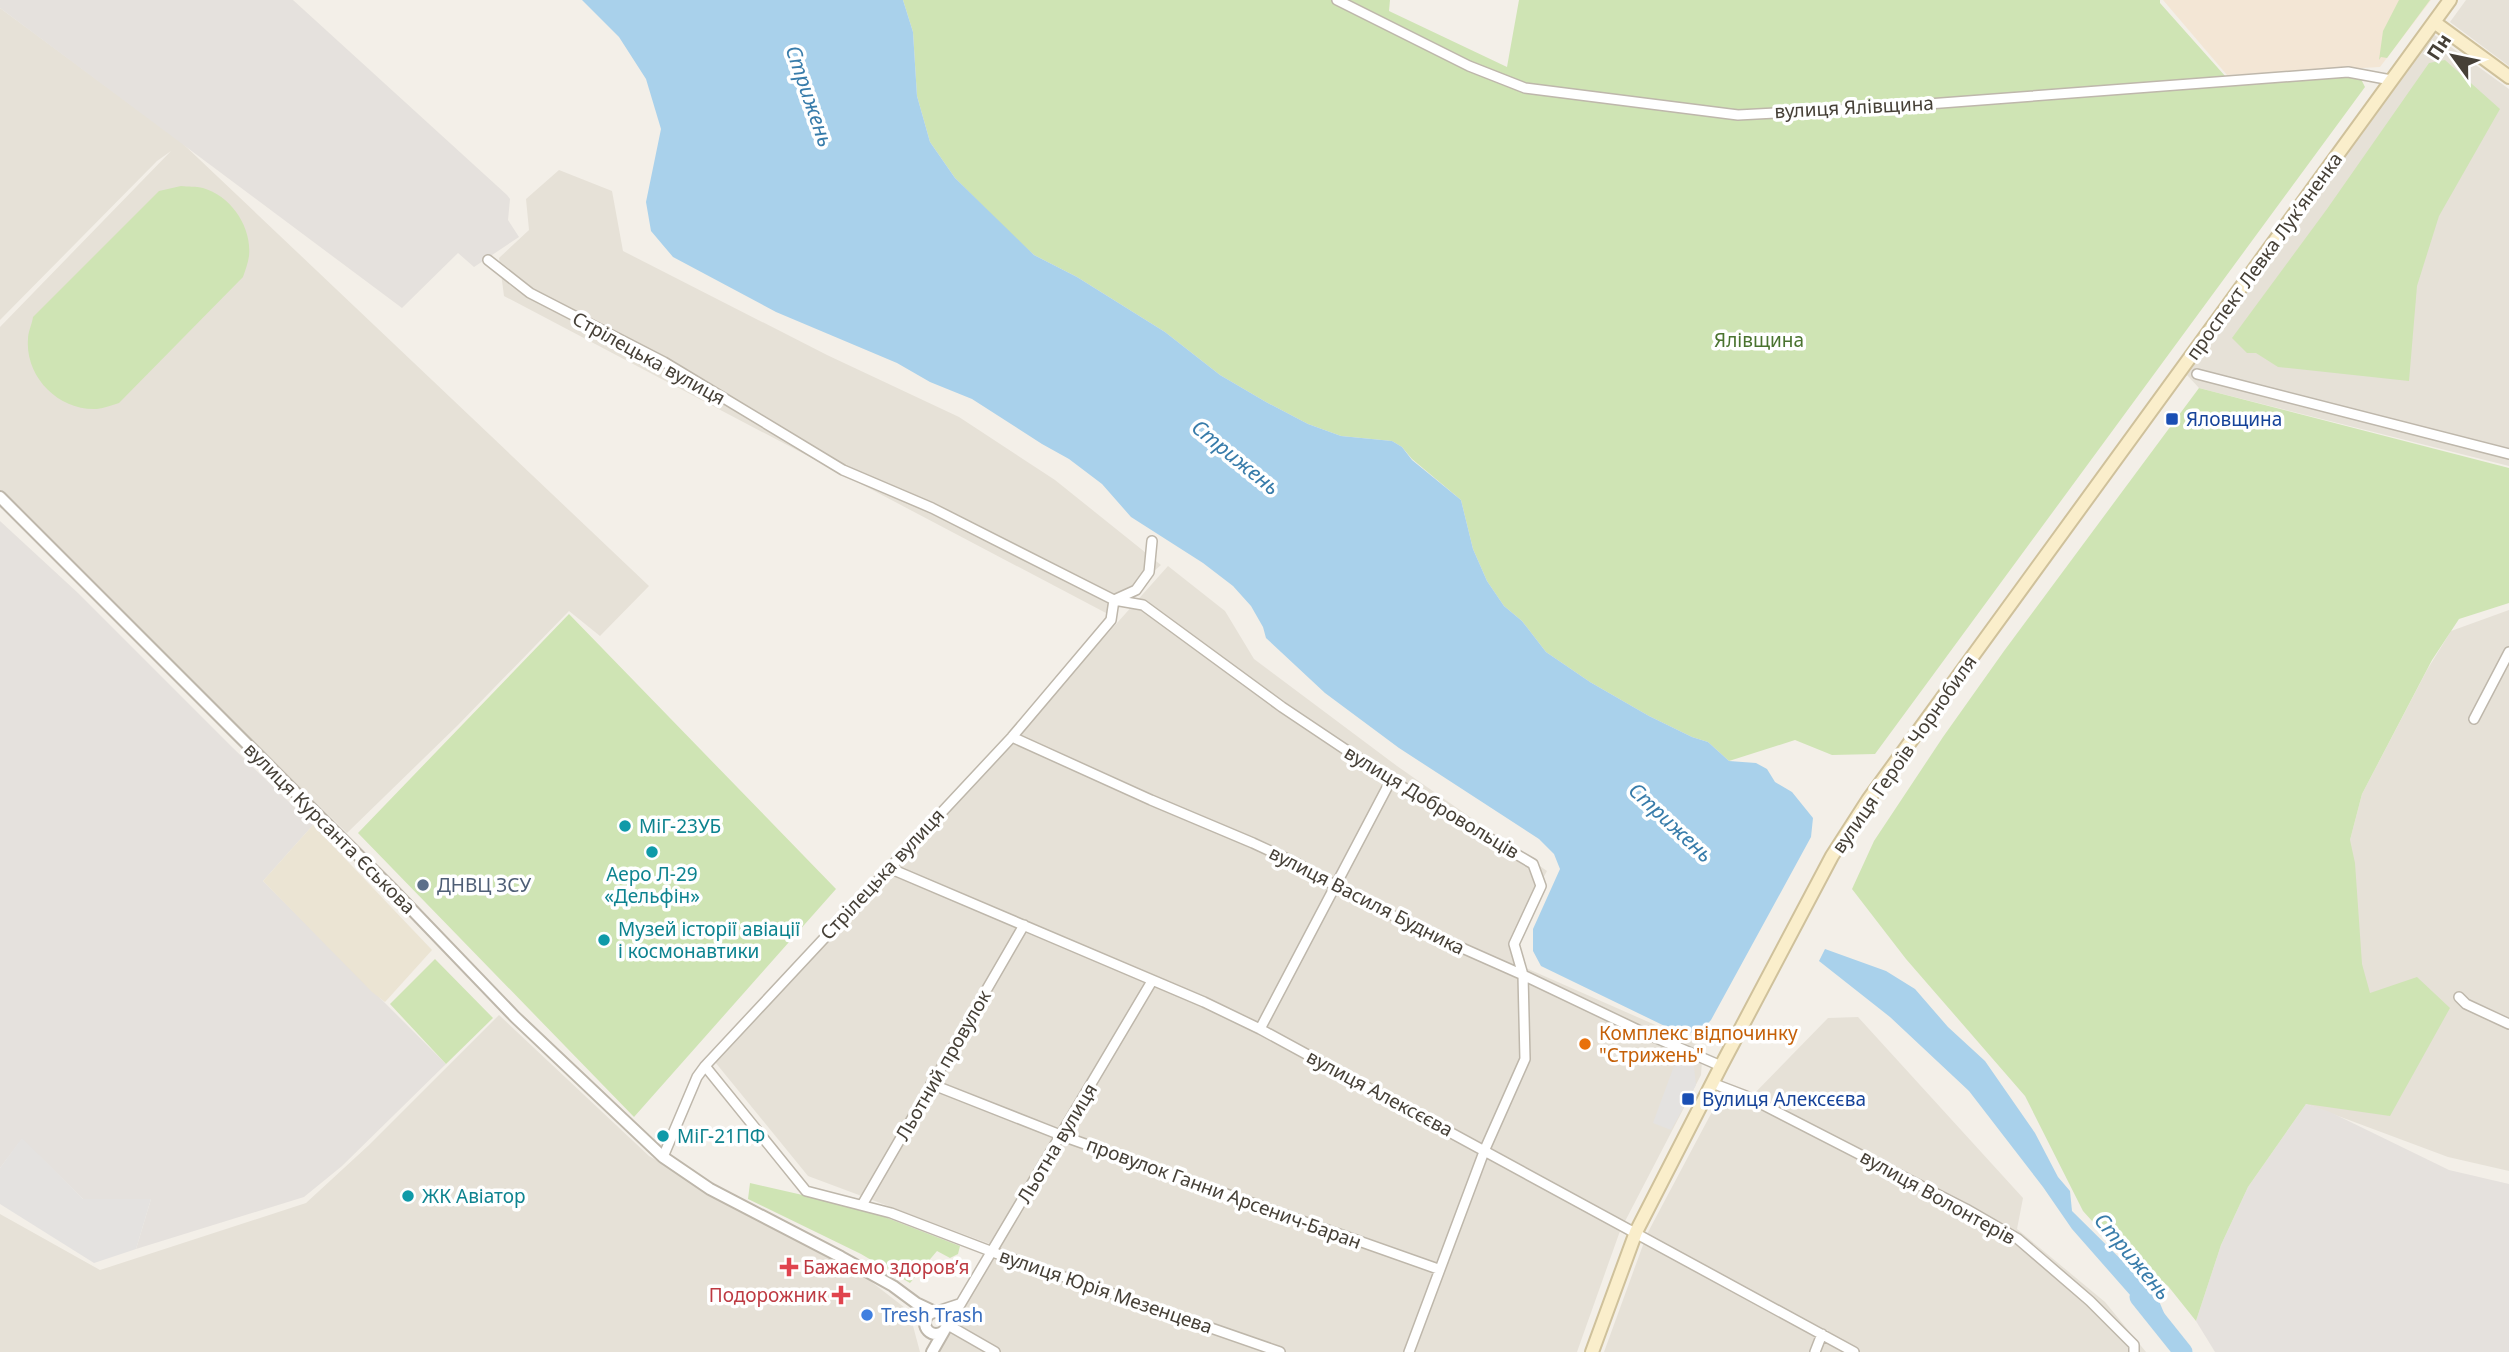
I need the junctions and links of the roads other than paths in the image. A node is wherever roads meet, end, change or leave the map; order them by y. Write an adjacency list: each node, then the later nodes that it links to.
1 (1337, 0): 5 (street, вулиця Ялівщина)
2 (2450, 0): 3 (main road, проспект Левка Лукʼяненка)
3 (2434, 22): 4 (main road); 5 (main road, проспект Левка Лукʼяненка)
4 (2509, 77)
5 (2391, 80): 10 (main road, проспект Левка Лукʼяненка)
6 (488, 260): 12 (street, Стрілецька вулиця)
7 (2197, 374): 8 (street)
8 (2509, 454)
9 (0, 497): 31 (street, вулиця Курсанта Єськова)
10 (2079, 511): 26 (main road, вулиця Героїв Чорнобиля)
11 (1152, 541): 12 (street)
12 (1114, 600): 15 (street, Стрілецька вулиця); 16 (street, вулиця Добровольців)
13 (2509, 652): 14 (street)
14 (2474, 719)
15 (1012, 737): 17 (street, Стрілецька вулиця); 18 (street, вулиця Василя Будника)
16 (1391, 780): 18 (street); 20 (street, вулиця Добровольців)
17 (889, 867): 19 (street, вулиця Алексєєва); 25 (street, Стрілецька вулиця)
18 (1334, 885): 20 (street, вулиця Василя Будника); 24 (street)
19 (1024, 925): 21 (street, вулиця Алексєєва); 28 (street, Льотний провулок)
20 (1523, 975): 26 (street, вулиця Василя Будника); 30 (street, вулиця Добровольців)
21 (1152, 981): 24 (street, вулиця Алексєєва); 29 (street, Льотна вулиця)
22 (2459, 997): 23 (street)
23 (2509, 1024)
24 (1260, 1029): 30 (street, вулиця Алексєєва)
25 (705, 1066): 31 (street, Стрілецька вулиця); 32 (street, вулиця Юрія Мезенцева)
26 (1721, 1066): 27 (main road, вулиця Героїв Чорнобиля)
27 (1712, 1083): 33 (main road, вулиця Героїв Чорнобиля); 49 (street, вулиця Волонтерів)
28 (931, 1084): 29 (street, провулок Ганни Арсенич-Баран); 32 (street, Льотний провулок)
29 (1061, 1135): 34 (street, Льотна вулиця); 35 (street, провулок Ганни Арсенич-Баран)
30 (1485, 1149): 33 (street, вулиця Алексєєва); 35 (street, вулиця Добровольців)
31 (663, 1157): 36 (street)
32 (862, 1205): 34 (street, вулиця Юрія Мезенцева)
33 (1636, 1232): 41 (street, вулиця Алексєєва); 46 (main road, вулиця Героїв Чорнобиля)
34 (993, 1251): 37 (street, Льотна вулиця); 44 (street, вулиця Юрія Мезенцева)
35 (1438, 1269): 45 (street, вулиця Добровольців)
36 (916, 1303): 38 (street); 39 (street, Льотна вулиця)
37 (959, 1304): 38 (street); 40 (street, Льотна вулиця)
38 (937, 1311): 39 (street); 40 (street)
39 (925, 1326): 40 (street); 42 (street, Льотна вулиця)
40 (946, 1328): 42 (street, Льотна вулиця); 43 (street)
41 (1822, 1334): 47 (street); 48 (street, вулиця Алексєєва)
42 (930, 1352)
43 (995, 1352)
44 (1280, 1352)
45 (1409, 1352)
46 (1592, 1352)
47 (1815, 1352)
48 (1854, 1352)
49 (2134, 1352)

